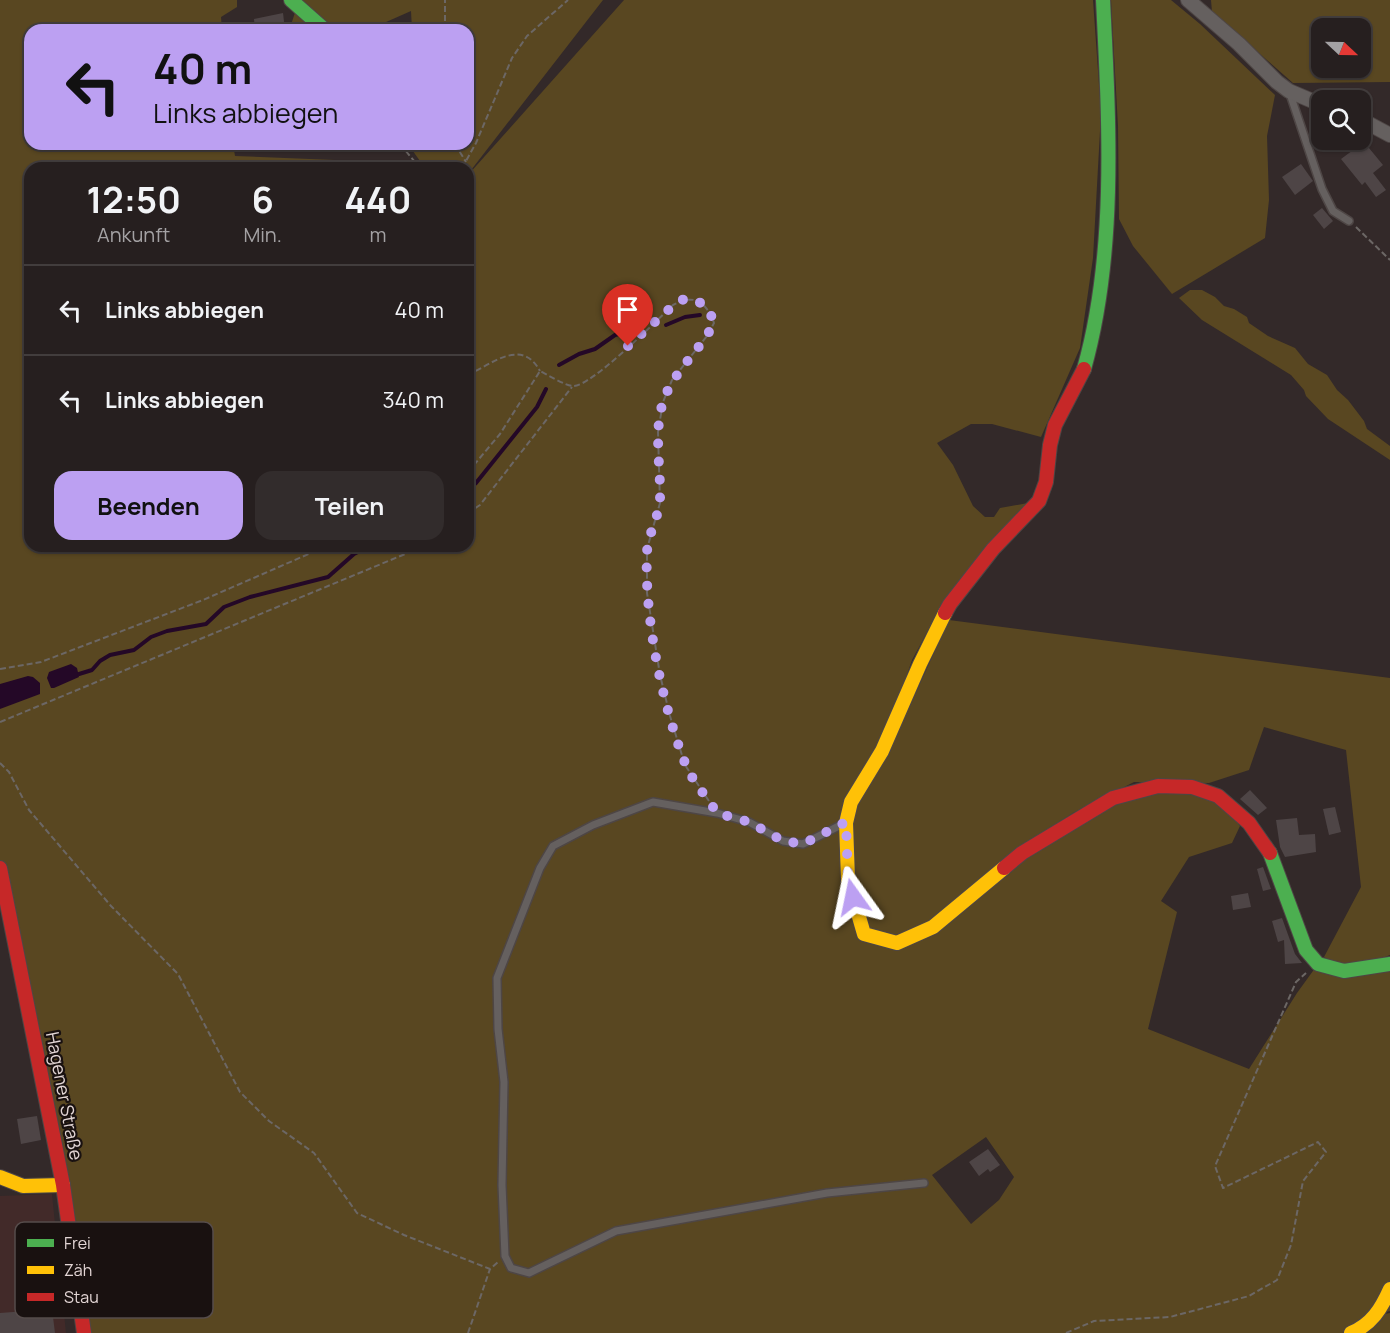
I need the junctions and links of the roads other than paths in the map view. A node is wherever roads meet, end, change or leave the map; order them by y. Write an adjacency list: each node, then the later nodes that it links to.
1 (291, 0): 4 (street)
2 (1103, 0): 10 (street)
3 (1188, 0): 5 (street)
4 (319, 24)
5 (1289, 91): 6 (street); 9 (lane)
6 (1311, 100)
7 (1371, 125): 8 (street)
8 (1390, 135)
9 (1349, 221)
10 (846, 822): 12 (street); 14 (lane)
11 (0, 868): 15 (street, Hagener Straße)
12 (1390, 964)
13 (0, 1177): 15 (street)
14 (924, 1183)
15 (63, 1185): 16 (street, Hagener Straße)
16 (68, 1222)
17 (1390, 1289): 20 (street)
18 (82, 1318): 19 (street, Hagener Straße)
19 (84, 1333)
20 (1351, 1333)

